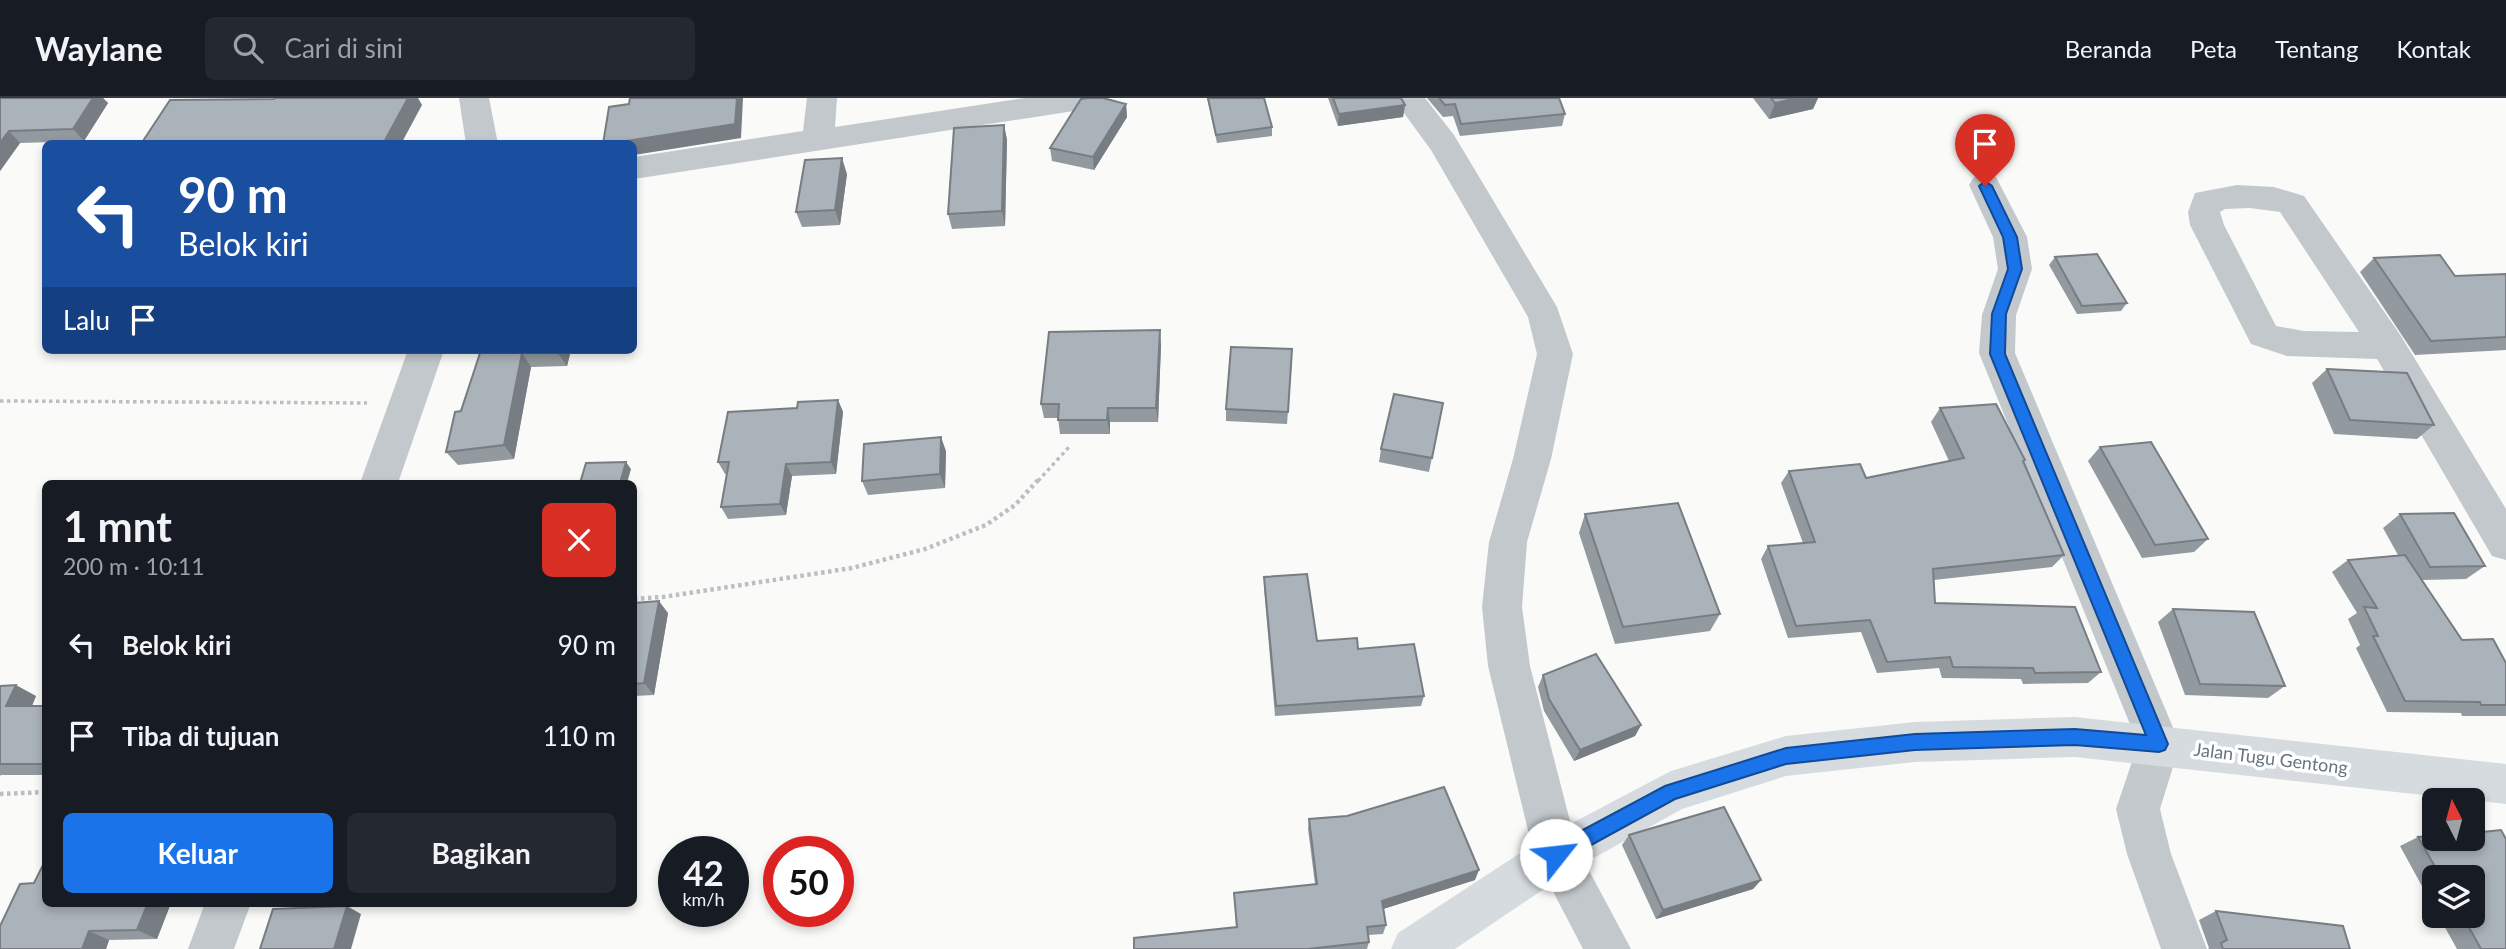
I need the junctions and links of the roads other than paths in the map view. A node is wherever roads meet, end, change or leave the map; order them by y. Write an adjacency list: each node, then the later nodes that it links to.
1 (474, 98): 5 (street)
2 (822, 98): 6 (street)
3 (1093, 98): 6 (street)
4 (1408, 98): 15 (street)
5 (481, 140)
6 (818, 140): 7 (street)
7 (637, 168)
8 (1985, 186): 13 (street)
9 (2389, 346): 9 (street); 12 (street)
10 (425, 354): 11 (street)
11 (380, 480)
12 (2506, 544)
13 (2159, 744): 14 (main road, Jalan Tugu Gentong); 15 (main road, Jalan Tugu Gentong); 20 (street)
14 (2506, 784)
15 (1556, 855): 18 (main road, Jalan Tugu Gentong); 19 (street)
16 (227, 907): 17 (street)
17 (211, 949)
18 (1414, 949)
19 (1608, 949)
20 (2184, 949)

